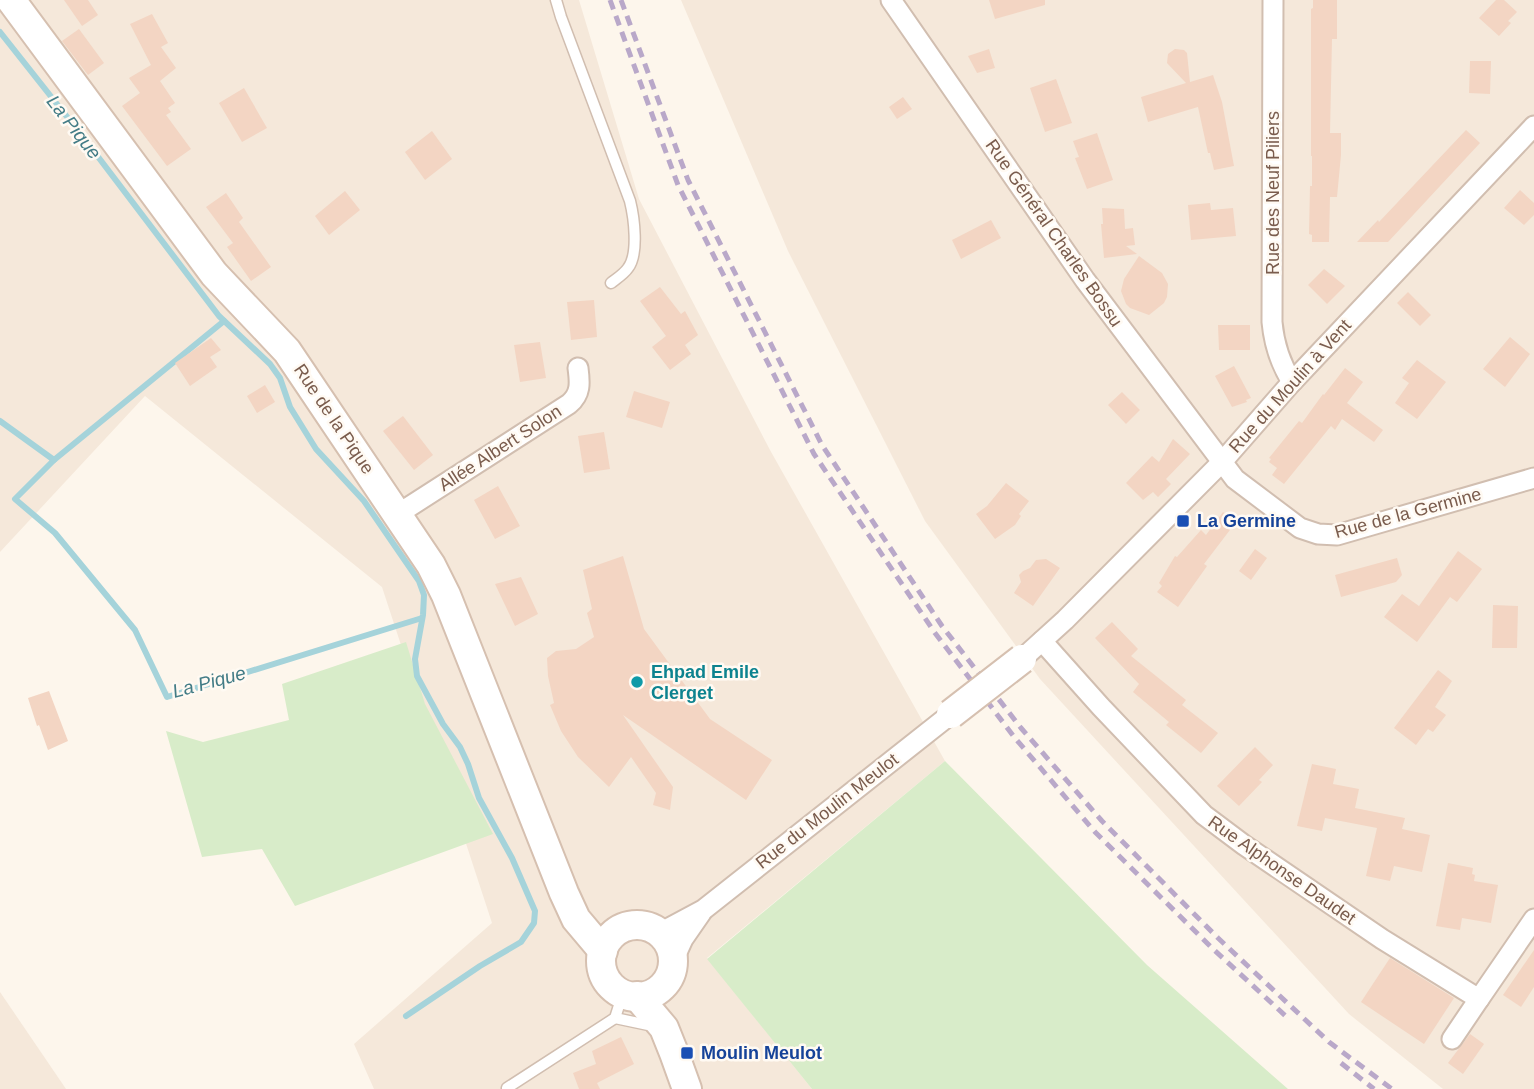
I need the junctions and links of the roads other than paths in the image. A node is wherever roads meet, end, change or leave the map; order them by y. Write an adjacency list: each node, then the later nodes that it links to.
1 (11, 0): 11 (street, Rue de la Pique)
2 (556, 0): 6 (lane)
3 (891, 0): 9 (street, Rue Général Charles Bossu)
4 (1273, 0): 8 (street, Rue des Neuf Piliers)
5 (1534, 127): 8 (street, Rue du Moulin à Vent)
6 (611, 283)
7 (578, 368): 11 (street, Allée Albert Solon)
8 (1292, 382): 9 (street, Rue du Moulin à Vent)
9 (1222, 462): 10 (street, Rue de la Germine); 12 (street, Rue du Moulin à Vent)
10 (1534, 478)
11 (398, 514): 14 (street, Rue de la Pique)
12 (1032, 650): 13 (street, bridge); 21 (street, Rue Alphonse Daudet)
13 (951, 714): 15 (street, Rue du Moulin Meulot)
14 (564, 893): 17 (street, Rue de la Pique); 19 (street, Rue de la Pique)
15 (703, 910): 18 (street, Rue du Moulin Meulot); 20 (street, Rue du Moulin Meulot)
16 (1534, 919): 21 (street)
17 (622, 928): 18 (street); 19 (street)
18 (660, 933): 20 (street)
19 (603, 951): 22 (street)
20 (668, 973): 22 (street); 23 (street)
21 (1479, 999): 24 (street)
22 (625, 1003): 23 (street); 25 (lane)
23 (664, 1028): 26 (street)
24 (1452, 1039)
25 (507, 1088)
26 (687, 1089)

